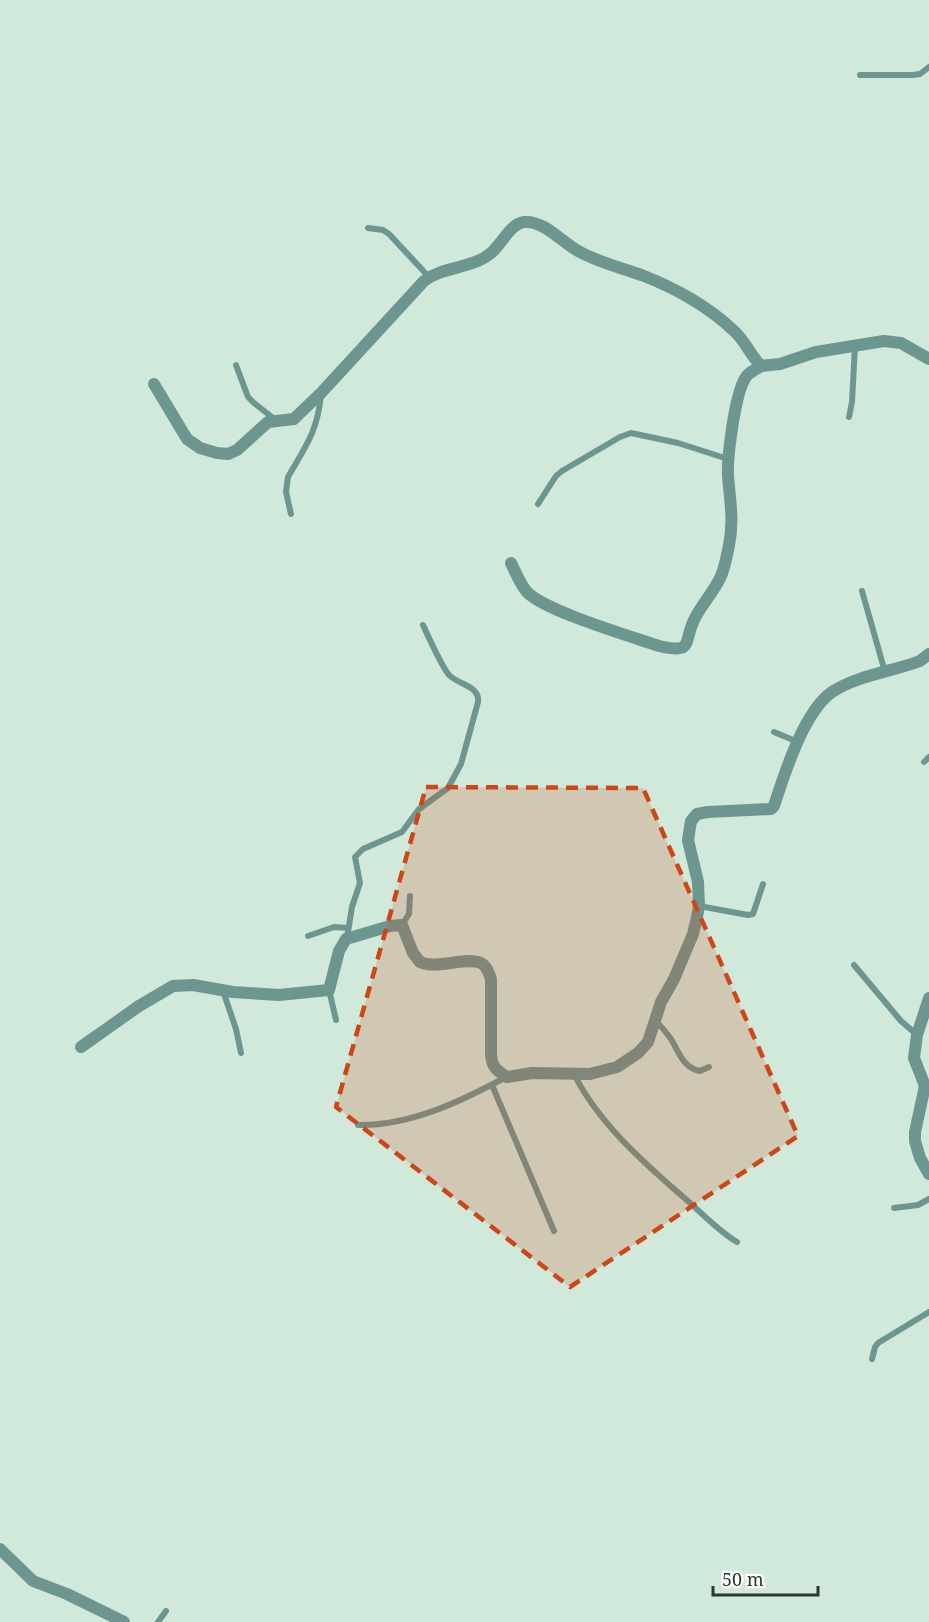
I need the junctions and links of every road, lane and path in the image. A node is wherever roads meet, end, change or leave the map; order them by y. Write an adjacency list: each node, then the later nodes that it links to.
1 (929, 67): 2 (lane)
2 (860, 75)
3 (368, 228): 4 (lane)
4 (429, 278): 8 (street); 10 (street)
5 (855, 346): 6 (street); 8 (street); 11 (lane)
6 (929, 359)
7 (236, 365): 12 (lane)
8 (760, 366): 13 (street)
9 (154, 384): 12 (street)
10 (321, 393): 12 (street); 15 (lane)
11 (849, 417)
12 (277, 421)
13 (728, 459): 14 (lane); 16 (street)
14 (538, 504)
15 (291, 514)
16 (511, 563)
17 (862, 591): 20 (lane)
18 (423, 625): 27 (lane)
19 (929, 655): 20 (street)
20 (885, 672): 22 (street)
21 (774, 732): 22 (lane)
22 (798, 742): 25 (street)
23 (763, 884): 25 (lane)
24 (410, 896): 26 (lane)
25 (699, 906): 33 (street)
26 (402, 925): 27 (street); 40 (street)
27 (347, 934): 28 (lane); 31 (street)
28 (308, 936)
29 (854, 965): 35 (lane)
30 (223, 990): 31 (street); 36 (street); 37 (lane)
31 (329, 990): 34 (lane)
32 (929, 998): 35 (street)
33 (655, 1019): 38 (lane); 39 (street)
34 (336, 1020)
35 (917, 1035): 43 (street)
36 (81, 1047)
37 (241, 1053)
38 (709, 1067)
39 (573, 1074): 40 (street); 47 (lane)
40 (507, 1077): 41 (lane)
41 (492, 1085): 42 (lane); 46 (lane)
42 (358, 1125)
43 (929, 1174)
44 (929, 1199): 45 (lane)
45 (894, 1208)
46 (554, 1231)
47 (737, 1242)
48 (929, 1312): 49 (lane)
49 (872, 1359)
50 (0, 1550): 52 (street)
51 (166, 1611): 53 (lane)
52 (124, 1622)
53 (158, 1622)

